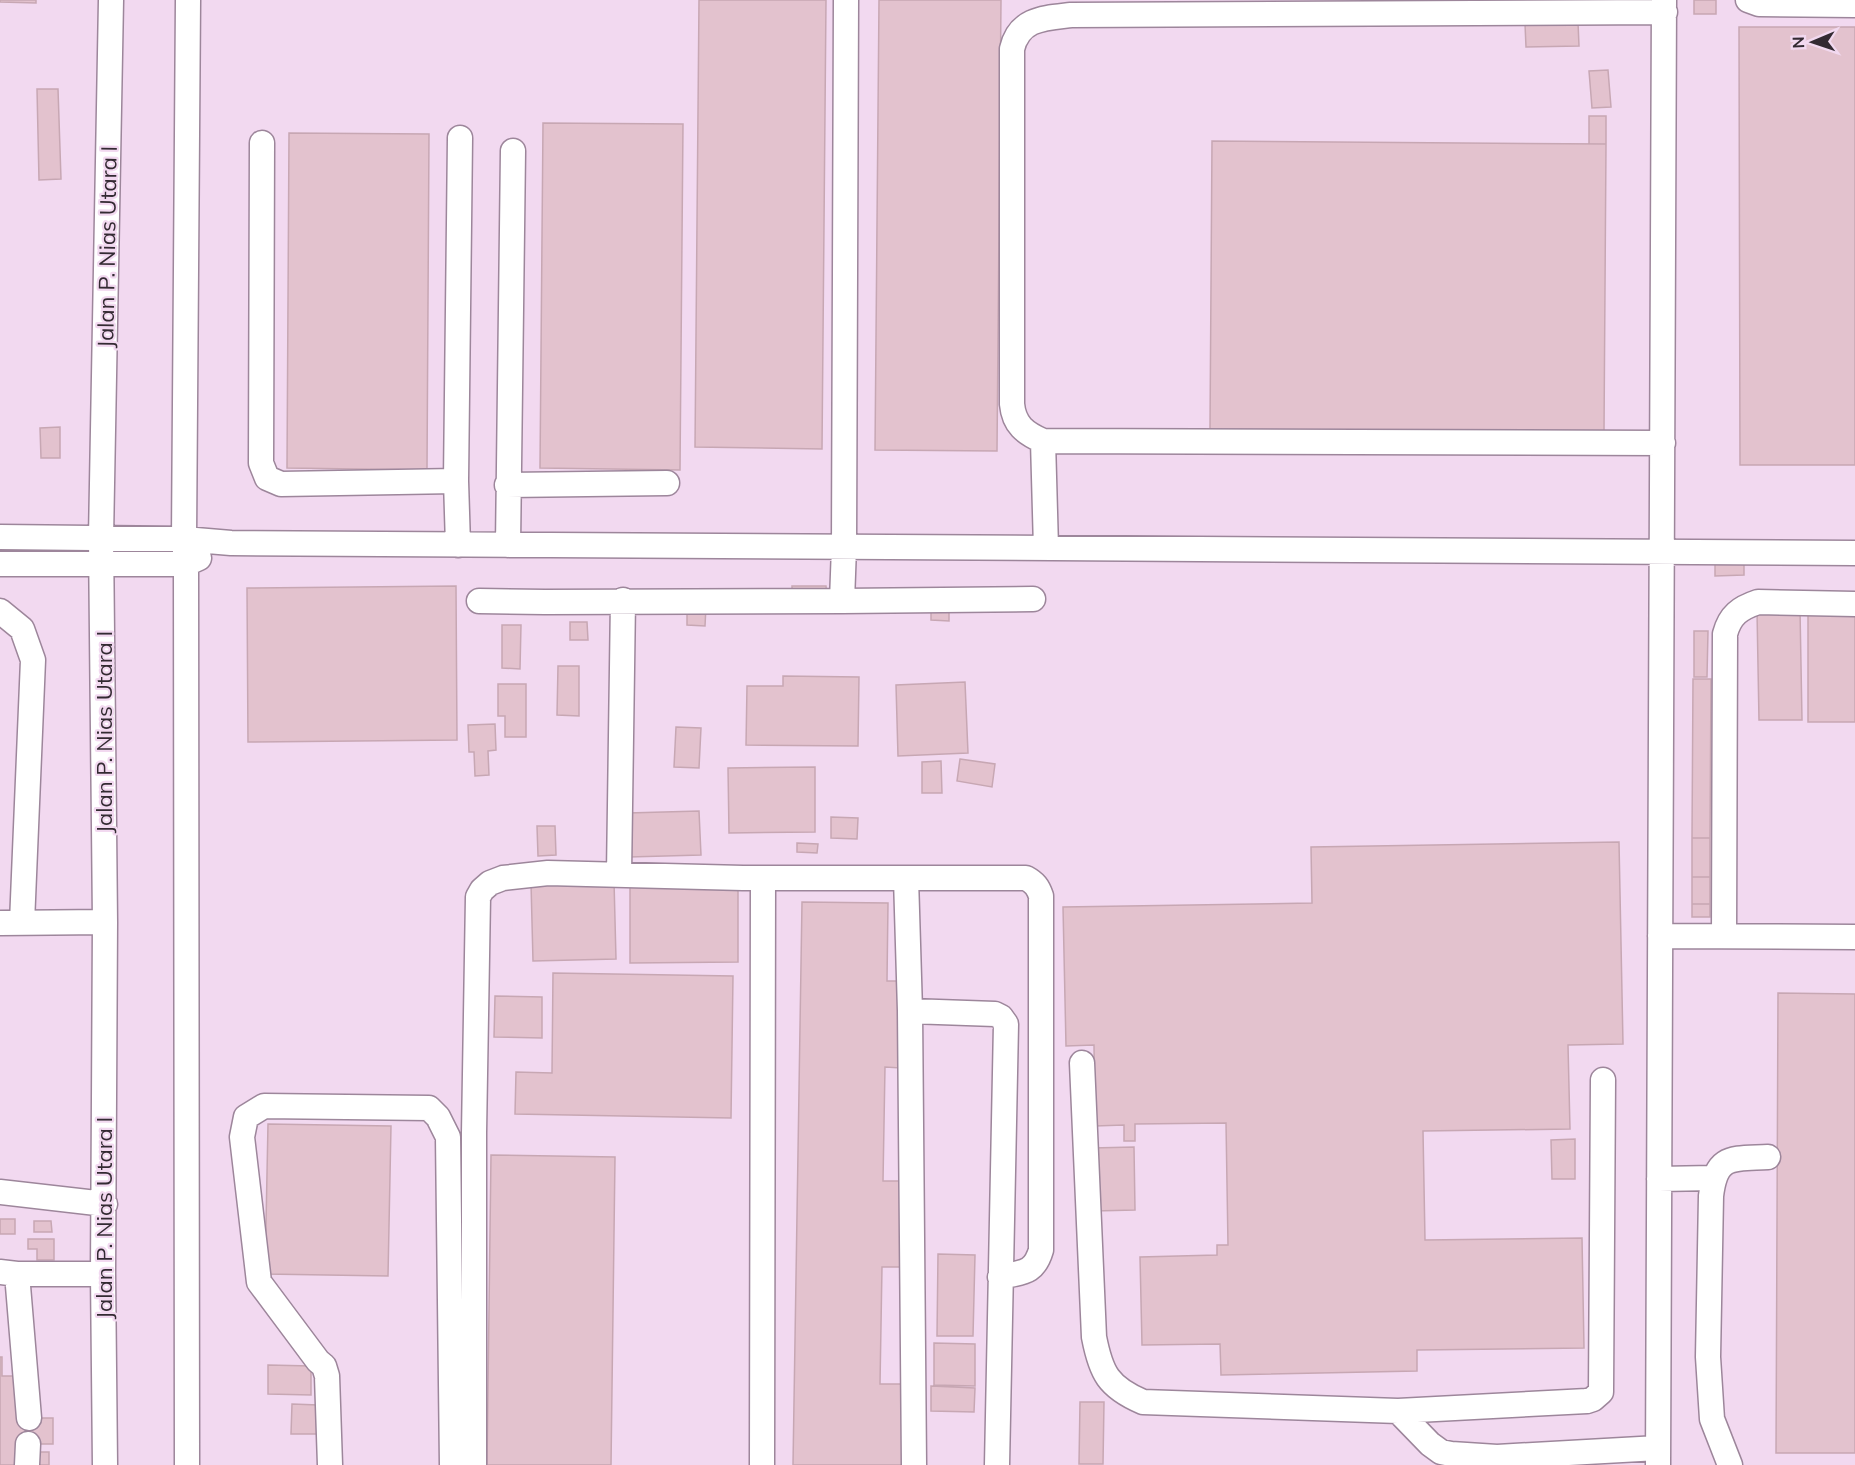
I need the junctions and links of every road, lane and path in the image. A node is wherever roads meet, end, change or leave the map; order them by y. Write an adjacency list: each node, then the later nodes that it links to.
1 (111, 0): 16 (street, Jalan P. Nias Utara I)
2 (188, 0): 17 (street)
3 (846, 0): 21 (street)
4 (1748, 0): 5 (street)
5 (1855, 5)
6 (1664, 6): 10 (street); 11 (street)
7 (460, 138): 12 (street)
8 (262, 143): 12 (street)
9 (513, 151): 14 (street)
10 (1043, 441): 11 (street); 22 (street)
11 (1663, 443): 23 (street)
12 (456, 481): 19 (street)
13 (667, 483): 14 (street)
14 (507, 485): 20 (street)
15 (0, 537): 16 (street)
16 (101, 538): 17 (street); 26 (street, Jalan P. Nias Utara I)
17 (184, 539): 18 (street); 27 (street)
18 (231, 543): 19 (street); 27 (street)
19 (458, 545): 20 (street)
20 (508, 545): 21 (street)
21 (844, 547): 22 (street); 31 (street)
22 (1046, 548): 23 (street)
23 (1662, 552): 24 (street); 39 (street)
24 (1855, 553)
25 (0, 564): 26 (street)
26 (103, 564): 27 (street); 37 (street, Jalan P. Nias Utara I)
27 (186, 564): 57 (street)
28 (1033, 599): 31 (street)
29 (479, 600): 30 (street)
30 (623, 600): 31 (street); 34 (street)
31 (842, 600)
32 (1855, 604): 40 (street)
33 (0, 611): 38 (street)
34 (619, 874): 35 (street); 60 (street)
35 (763, 878): 36 (street); 61 (street)
36 (906, 878): 42 (street); 52 (street)
37 (105, 922): 38 (street); 49 (street, Jalan P. Nias Utara I)
38 (11, 923)
39 (1660, 936): 40 (street); 47 (street)
40 (1724, 936): 41 (street)
41 (1855, 937)
42 (910, 1011): 52 (street); 62 (street)
43 (1082, 1063): 53 (street)
44 (1603, 1080): 53 (street)
45 (1768, 1157): 46 (street)
46 (1713, 1178): 47 (street); 64 (street)
47 (1659, 1179): 55 (street)
48 (0, 1192): 49 (street)
49 (105, 1204): 51 (street, Jalan P. Nias Utara I)
50 (9, 1273): 51 (street); 54 (street)
51 (103, 1274): 56 (street, Jalan P. Nias Utara I)
52 (1000, 1277): 63 (street)
53 (1398, 1411): 55 (street)
54 (29, 1418)
55 (1658, 1457)
56 (105, 1465)
57 (187, 1465)
58 (330, 1465): 59 (street)
59 (452, 1465)
60 (474, 1465)
61 (762, 1465)
62 (914, 1465)
63 (997, 1465)
64 (1730, 1465)

